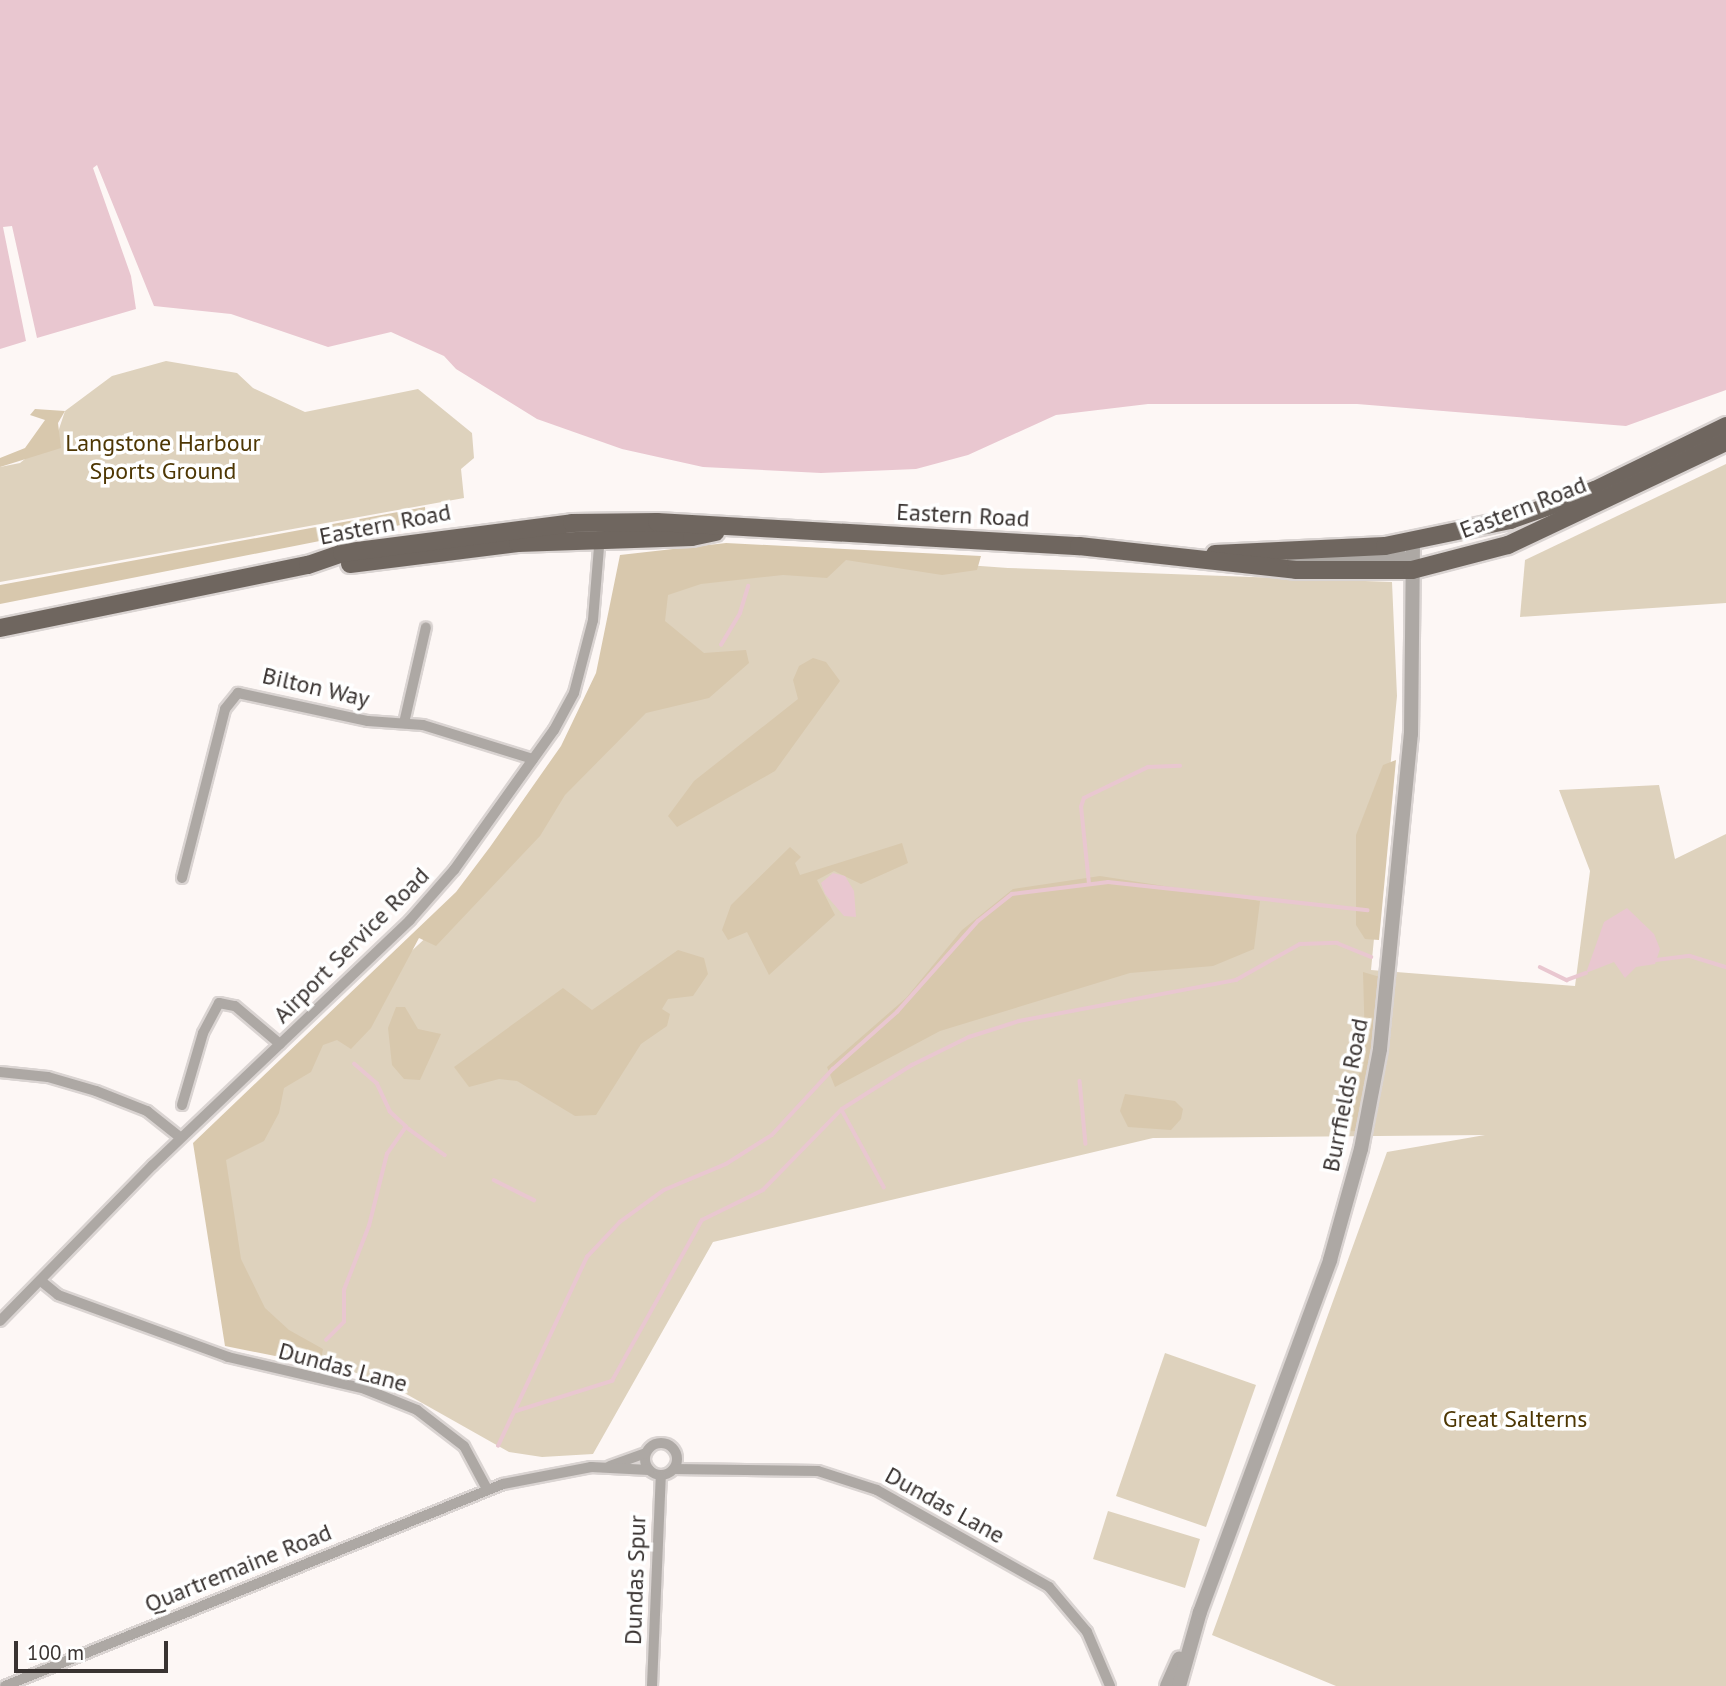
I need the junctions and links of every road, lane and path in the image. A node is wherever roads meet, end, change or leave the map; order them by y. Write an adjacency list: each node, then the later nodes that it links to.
1 (1726, 426): 4 (main road, Eastern Road)
2 (1726, 442): 7 (main road, Eastern Road)
3 (600, 530): 6 (main road, Eastern Road); 8 (main road, Eastern Road); 11 (street, Airport Service Road)
4 (1413, 542): 5 (main road, Eastern Road); 7 (street, Burrfields Road)
5 (1282, 554): 6 (main road, Eastern Road); 7 (street)
6 (1201, 556): 7 (main road, Eastern Road)
7 (1412, 570): 27 (street, Burrfields Road)
8 (5, 623)
9 (426, 627): 10 (street)
10 (404, 723): 11 (street, Bilton Way); 12 (street, Bilton Way)
11 (533, 759): 13 (street, Airport Service Road)
12 (182, 878)
13 (281, 1044): 15 (street); 16 (street, Airport Service Road)
14 (0, 1072): 16 (street)
15 (183, 1105)
16 (181, 1138): 17 (street, Airport Service Road)
17 (41, 1281): 18 (street, Airport Service Road); 26 (street, Dundas Lane)
18 (0, 1321)
19 (645, 1453): 20 (street, Dundas Lane); 21 (street, Dundas Lane); 24 (street)
20 (677, 1457): 22 (street, Dundas Lane); 23 (street)
21 (610, 1466): 24 (street, Dundas Lane); 26 (street, Dundas Lane)
22 (707, 1468): 23 (street, Dundas Lane); 28 (street, Dundas Lane)
23 (674, 1469): 25 (street, Dundas Lane)
24 (649, 1470): 25 (street, Dundas Lane)
25 (660, 1475): 30 (street, Dundas Spur)
26 (488, 1489): 29 (street, Quartremaine Road)
27 (1194, 1631): 31 (street, Burrfields Road); 32 (street, Burrfields Road)
28 (1107, 1684)
29 (5, 1686)
30 (652, 1686)
31 (1167, 1686)
32 (1179, 1686)

